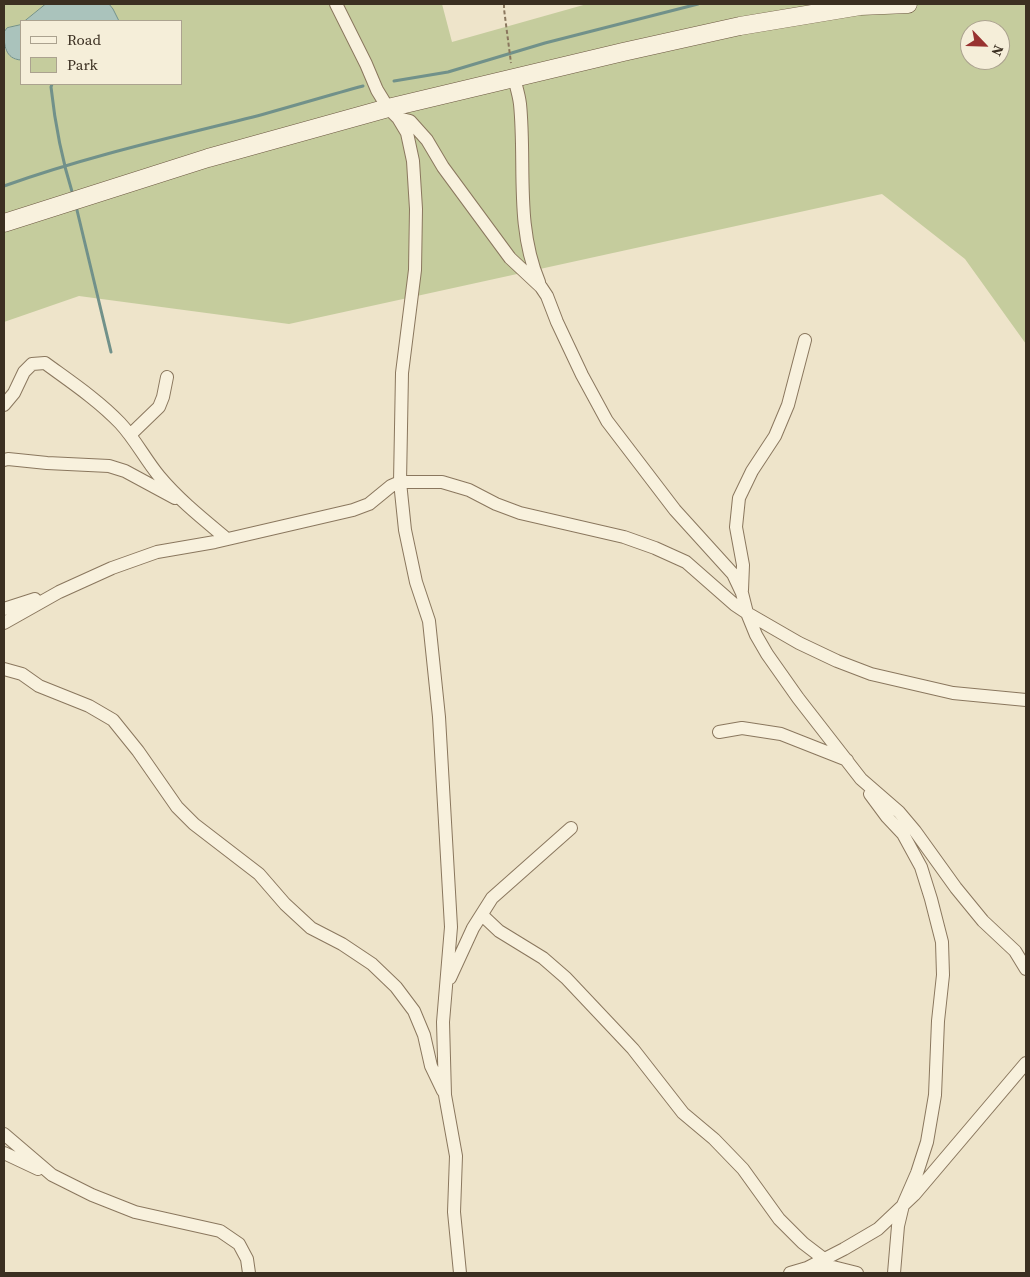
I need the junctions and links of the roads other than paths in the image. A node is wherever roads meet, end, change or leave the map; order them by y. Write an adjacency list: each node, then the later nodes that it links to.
1 (336, 4): 4 (street)
2 (908, 4): 3 (main road)
3 (514, 78): 4 (main road); 6 (street)
4 (393, 113): 5 (main road); 6 (street); 12 (street)
5 (4, 223)
6 (541, 287): 16 (street)
7 (805, 340): 16 (street)
8 (167, 377): 10 (street)
9 (4, 405): 10 (street)
10 (130, 435): 13 (street)
11 (4, 460): 13 (street)
12 (400, 482): 14 (street); 18 (street); 28 (street)
13 (182, 501): 14 (street)
14 (227, 539): 15 (street)
15 (59, 592): 17 (street); 19 (street)
16 (742, 593): 18 (street)
17 (4, 609)
18 (747, 613): 21 (street); 23 (street)
19 (4, 623)
20 (4, 669): 30 (street)
21 (1026, 700)
22 (719, 732): 23 (street)
23 (847, 760): 24 (street)
24 (861, 779): 27 (street); 34 (street)
25 (571, 828): 26 (street)
26 (482, 915): 28 (street); 35 (street)
27 (1026, 969)
28 (446, 987): 30 (street)
29 (1026, 1063): 34 (street)
30 (445, 1095): 38 (street)
31 (4, 1134): 33 (street)
32 (4, 1153): 33 (street)
33 (52, 1175): 37 (street)
34 (904, 1205): 35 (street); 41 (street)
35 (824, 1259): 36 (street)
36 (807, 1268): 39 (street); 40 (street)
37 (248, 1273)
38 (460, 1273)
39 (790, 1273)
40 (857, 1273)
41 (894, 1273)

